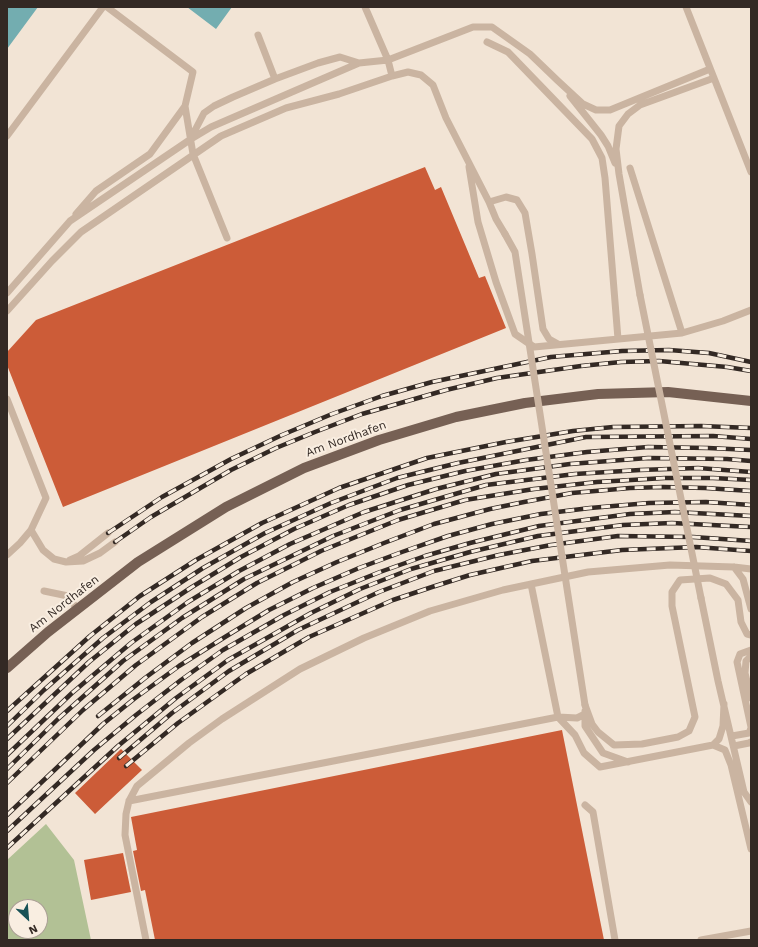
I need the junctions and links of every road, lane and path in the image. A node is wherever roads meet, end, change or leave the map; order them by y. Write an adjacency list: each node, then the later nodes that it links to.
1 (103, 7): 15 (lane)
2 (107, 7): 14 (lane)
3 (365, 7): 7 (lane)
4 (686, 7): 9 (lane)
5 (258, 35): 12 (lane)
6 (487, 42): 30 (lane)
7 (388, 60): 8 (lane); 10 (lane); 13 (lane)
8 (360, 63): 12 (lane); 16 (lane)
9 (710, 70): 11 (lane); 13 (lane)
10 (392, 76): 17 (lane); 18 (lane)
11 (714, 78): 20 (lane); 21 (lane)
12 (275, 80): 16 (lane)
13 (557, 80): 21 (lane)
14 (185, 106): 16 (lane); 23 (lane)
15 (7, 136)
16 (191, 139): 17 (lane); 23 (lane)
17 (193, 154): 24 (lane); 26 (lane)
18 (468, 159): 22 (lane); 31 (lane)
19 (630, 168): 29 (lane)
20 (751, 172)
21 (619, 174): 50 (lane, bridge)
22 (490, 202): 31 (lane); 51 (lane, bridge)
23 (70, 221): 25 (lane)
24 (227, 238)
25 (7, 292): 26 (lane)
26 (17, 299): 28 (lane)
27 (751, 310): 29 (lane)
28 (7, 311)
29 (682, 333): 30 (lane)
30 (618, 339): 31 (lane)
31 (558, 344)
32 (7, 399): 34 (lane)
33 (751, 401): 43 (main road, Am Nordhafen)
34 (31, 530): 37 (lane); 38 (lane)
35 (108, 533): 38 (lane)
36 (115, 542): 38 (lane)
37 (7, 554)
38 (66, 562)
39 (734, 567): 40 (lane); 41 (lane); 44 (lane)
40 (751, 569)
41 (531, 584): 53 (lane); 60 (lane)
42 (44, 591): 43 (lane)
43 (78, 609): 48 (main road, Am Nordhafen)
44 (751, 609)
45 (751, 636): 51 (lane)
46 (751, 650): 54 (lane)
47 (751, 656): 49 (lane)
48 (7, 668)
49 (751, 698)
50 (724, 704): 55 (lane); 57 (lane)
51 (585, 705): 52 (lane)
52 (585, 714): 53 (lane); 59 (lane)
53 (558, 718): 59 (lane); 60 (lane)
54 (751, 727): 55 (lane)
55 (732, 736): 58 (lane)
56 (751, 742): 58 (lane)
57 (713, 745): 59 (lane); 63 (lane)
58 (734, 746): 61 (lane)
59 (628, 762)
60 (129, 801): 65 (lane)
61 (751, 802)
62 (585, 805): 66 (lane)
63 (751, 849)
64 (751, 931): 67 (lane)
65 (146, 940)
66 (615, 940)
67 (701, 940)

